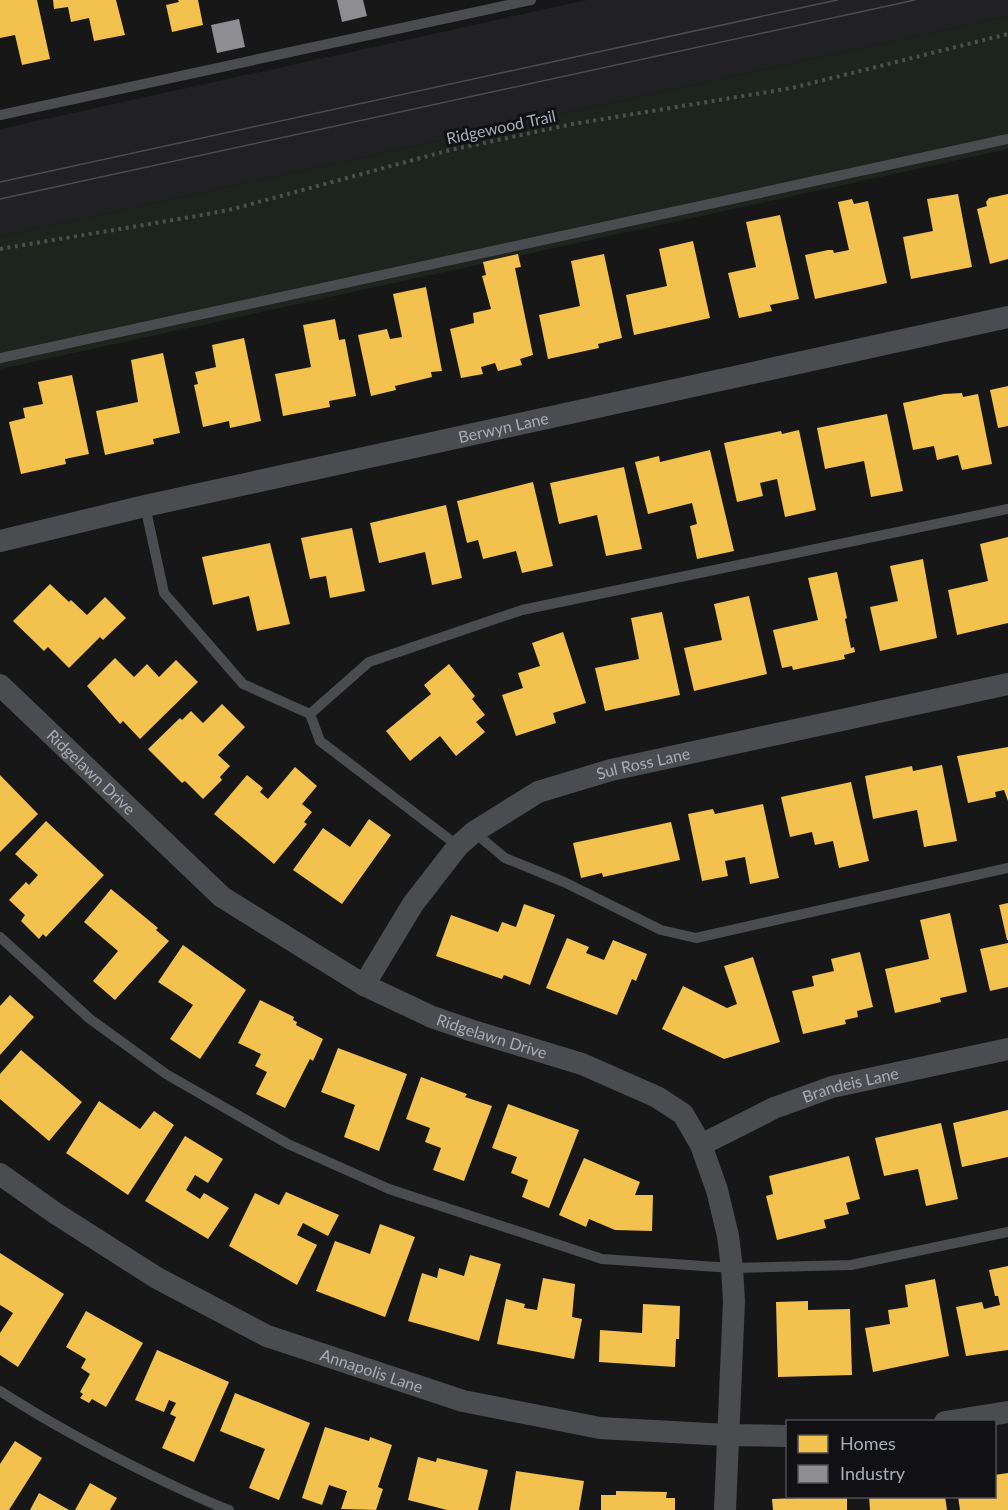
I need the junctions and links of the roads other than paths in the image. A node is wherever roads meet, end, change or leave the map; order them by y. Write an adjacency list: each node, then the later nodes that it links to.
1 (531, 0): 2 (lane)
2 (0, 115)
3 (1008, 139): 5 (lane)
4 (1008, 317): 6 (street, Berwyn Lane)
5 (0, 358)
6 (145, 506): 8 (street, Berwyn Lane); 11 (lane)
7 (1008, 509): 11 (lane)
8 (0, 541)
9 (1008, 684): 12 (street, Sul Ross Lane)
10 (0, 686): 15 (street, Ridgelawn Drive)
11 (310, 714): 12 (lane)
12 (466, 839): 13 (lane); 15 (street, Sul Ross Lane)
13 (1008, 868)
14 (0, 937): 20 (lane)
15 (364, 985): 17 (street, Ridgelawn Drive)
16 (1008, 1049): 17 (street, Brandeis Lane)
17 (701, 1145): 20 (street, Ridgelawn Drive)
18 (0, 1174): 24 (street, Annapolis Lane)
19 (1008, 1232): 20 (lane)
20 (732, 1268): 24 (street, Ridgelawn Drive)
21 (0, 1391): 26 (lane)
22 (1008, 1412): 23 (street)
23 (958, 1420)
24 (727, 1435): 25 (street, Annapolis Lane); 27 (street, Ridgelawn Drive)
25 (786, 1436)
26 (229, 1510)
27 (725, 1510)

